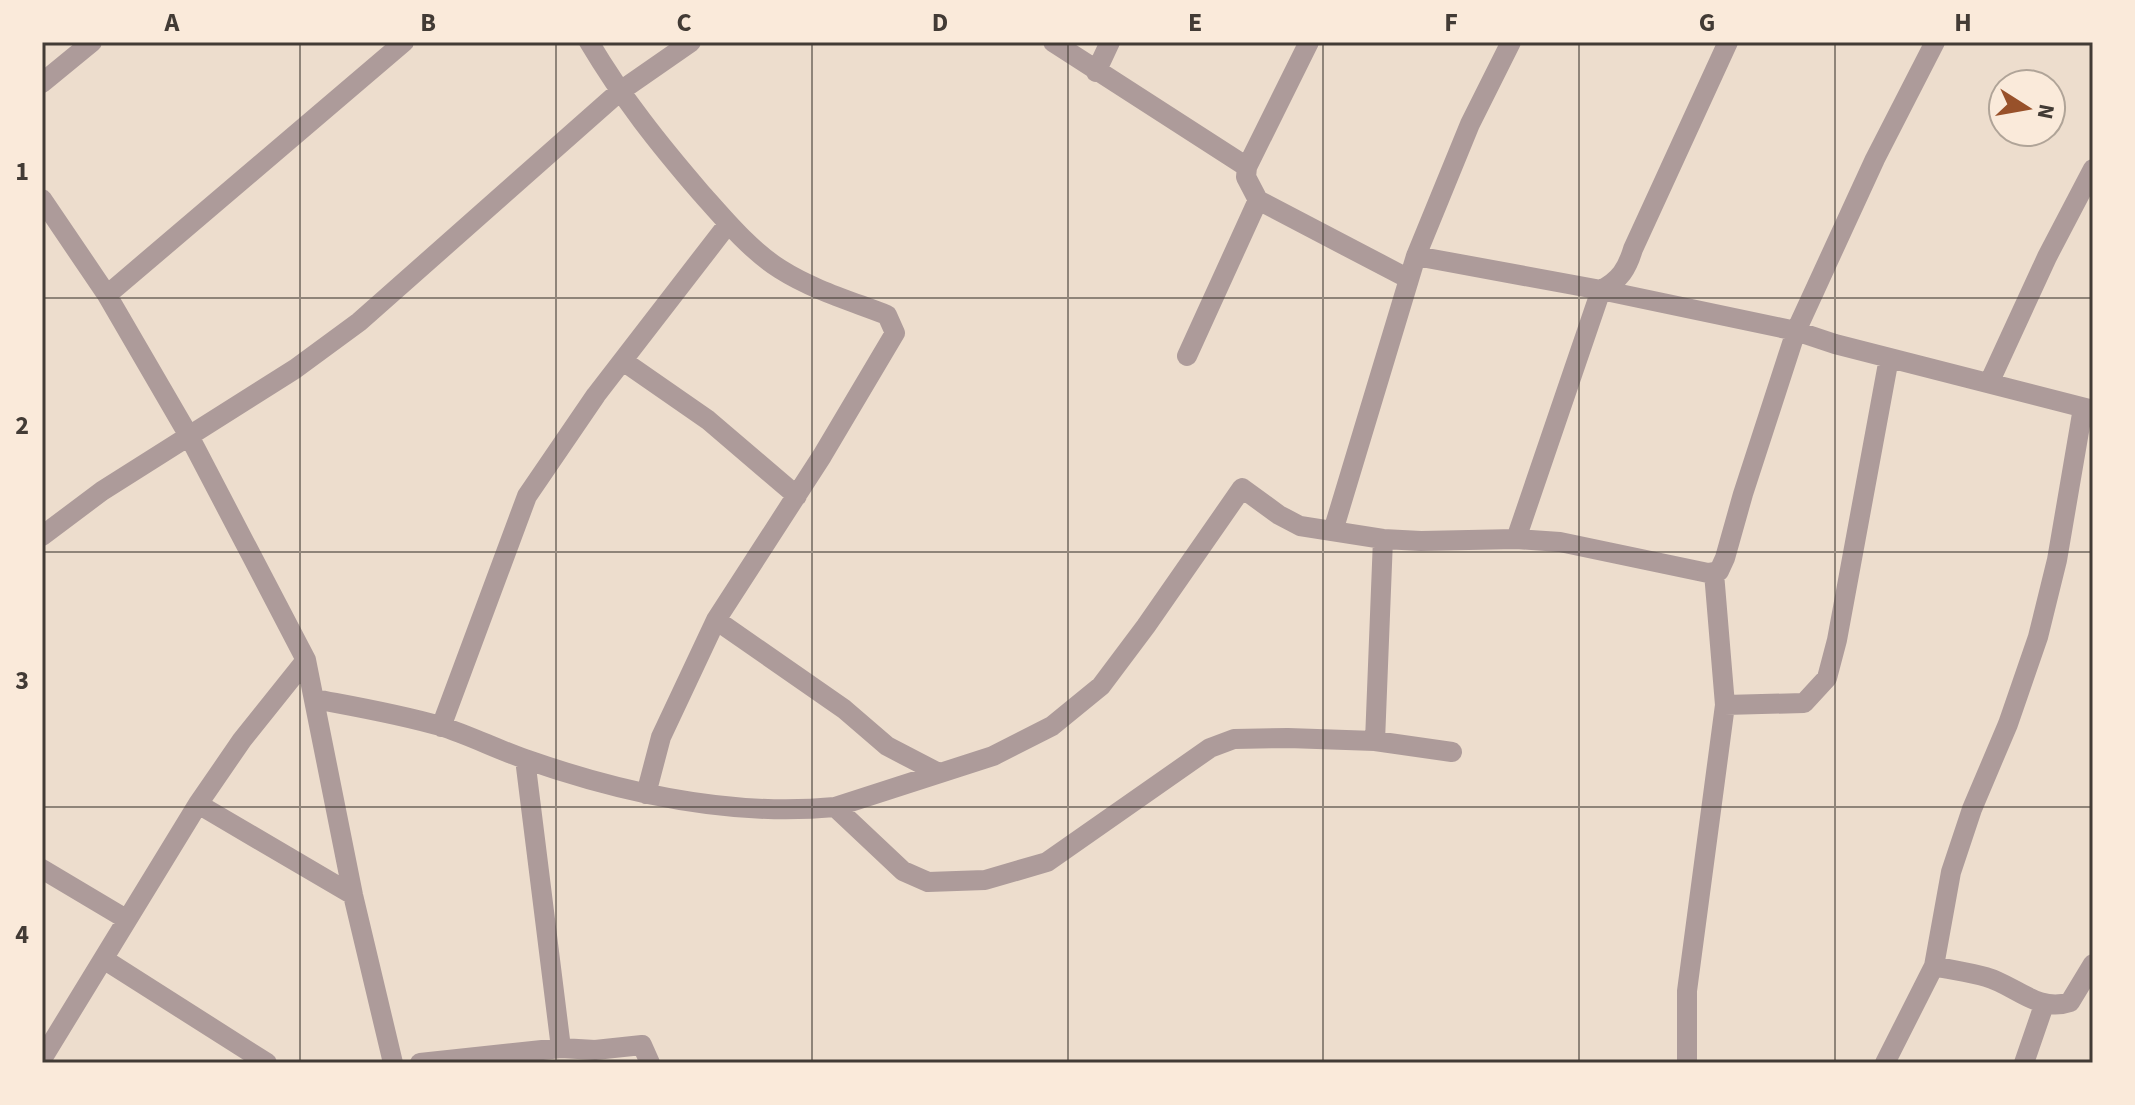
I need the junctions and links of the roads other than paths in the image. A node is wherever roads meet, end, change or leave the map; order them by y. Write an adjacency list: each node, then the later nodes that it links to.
1 (92, 42): 12 (street)
2 (404, 42): 22 (street)
3 (589, 42): 13 (street)
4 (691, 42): 13 (street)
5 (1053, 42): 11 (street)
6 (1110, 42): 11 (street)
7 (1309, 42): 14 (street)
8 (1511, 42): 19 (street)
9 (1728, 42): 21 (street)
10 (1935, 42): 23 (street)
11 (1096, 72): 14 (street)
12 (42, 83)
13 (619, 92): 18 (street); 29 (street)
14 (1247, 167): 17 (street)
15 (2093, 169): 27 (street)
16 (42, 199): 22 (street)
17 (1258, 200): 20 (street); 24 (street)
18 (728, 224): 26 (street); 30 (street)
19 (1416, 256): 20 (street); 21 (street)
20 (1409, 279): 31 (street)
21 (1601, 290): 23 (street); 34 (street)
22 (107, 295): 29 (street)
23 (1796, 331): 25 (street); 35 (street)
24 (1187, 356)
25 (1889, 358): 27 (street); 39 (street)
26 (623, 361): 30 (street); 40 (street)
27 (1989, 383): 28 (street)
28 (2088, 409): 53 (street)
29 (189, 436): 32 (street); 37 (street)
30 (797, 496): 36 (street)
31 (1333, 531): 33 (street); 44 (street)
32 (42, 536)
33 (1383, 539): 34 (street); 41 (street)
34 (1516, 539): 35 (street)
35 (1714, 573): 39 (street)
36 (716, 620): 44 (street); 45 (street)
37 (306, 660): 38 (street); 46 (street)
38 (315, 699): 40 (street); 49 (street)
39 (1725, 705): 61 (street)
40 (441, 727): 43 (street)
41 (1375, 741): 42 (street); 47 (street)
42 (1452, 752)
43 (525, 759): 45 (street); 55 (street)
44 (937, 772): 47 (street)
45 (646, 794): 47 (street)
46 (198, 804): 49 (street); 50 (street)
47 (835, 807)
48 (42, 869): 50 (street)
49 (353, 895): 58 (street)
50 (126, 919): 51 (street)
51 (105, 960): 56 (street); 57 (street)
52 (2093, 964): 54 (street)
53 (1934, 966): 54 (street); 62 (street)
54 (2044, 1005): 63 (street)
55 (561, 1048): 59 (street); 60 (street)
56 (42, 1059)
57 (267, 1063)
58 (393, 1063)
59 (420, 1063)
60 (650, 1063)
61 (1687, 1063)
62 (1885, 1063)
63 (2024, 1063)

